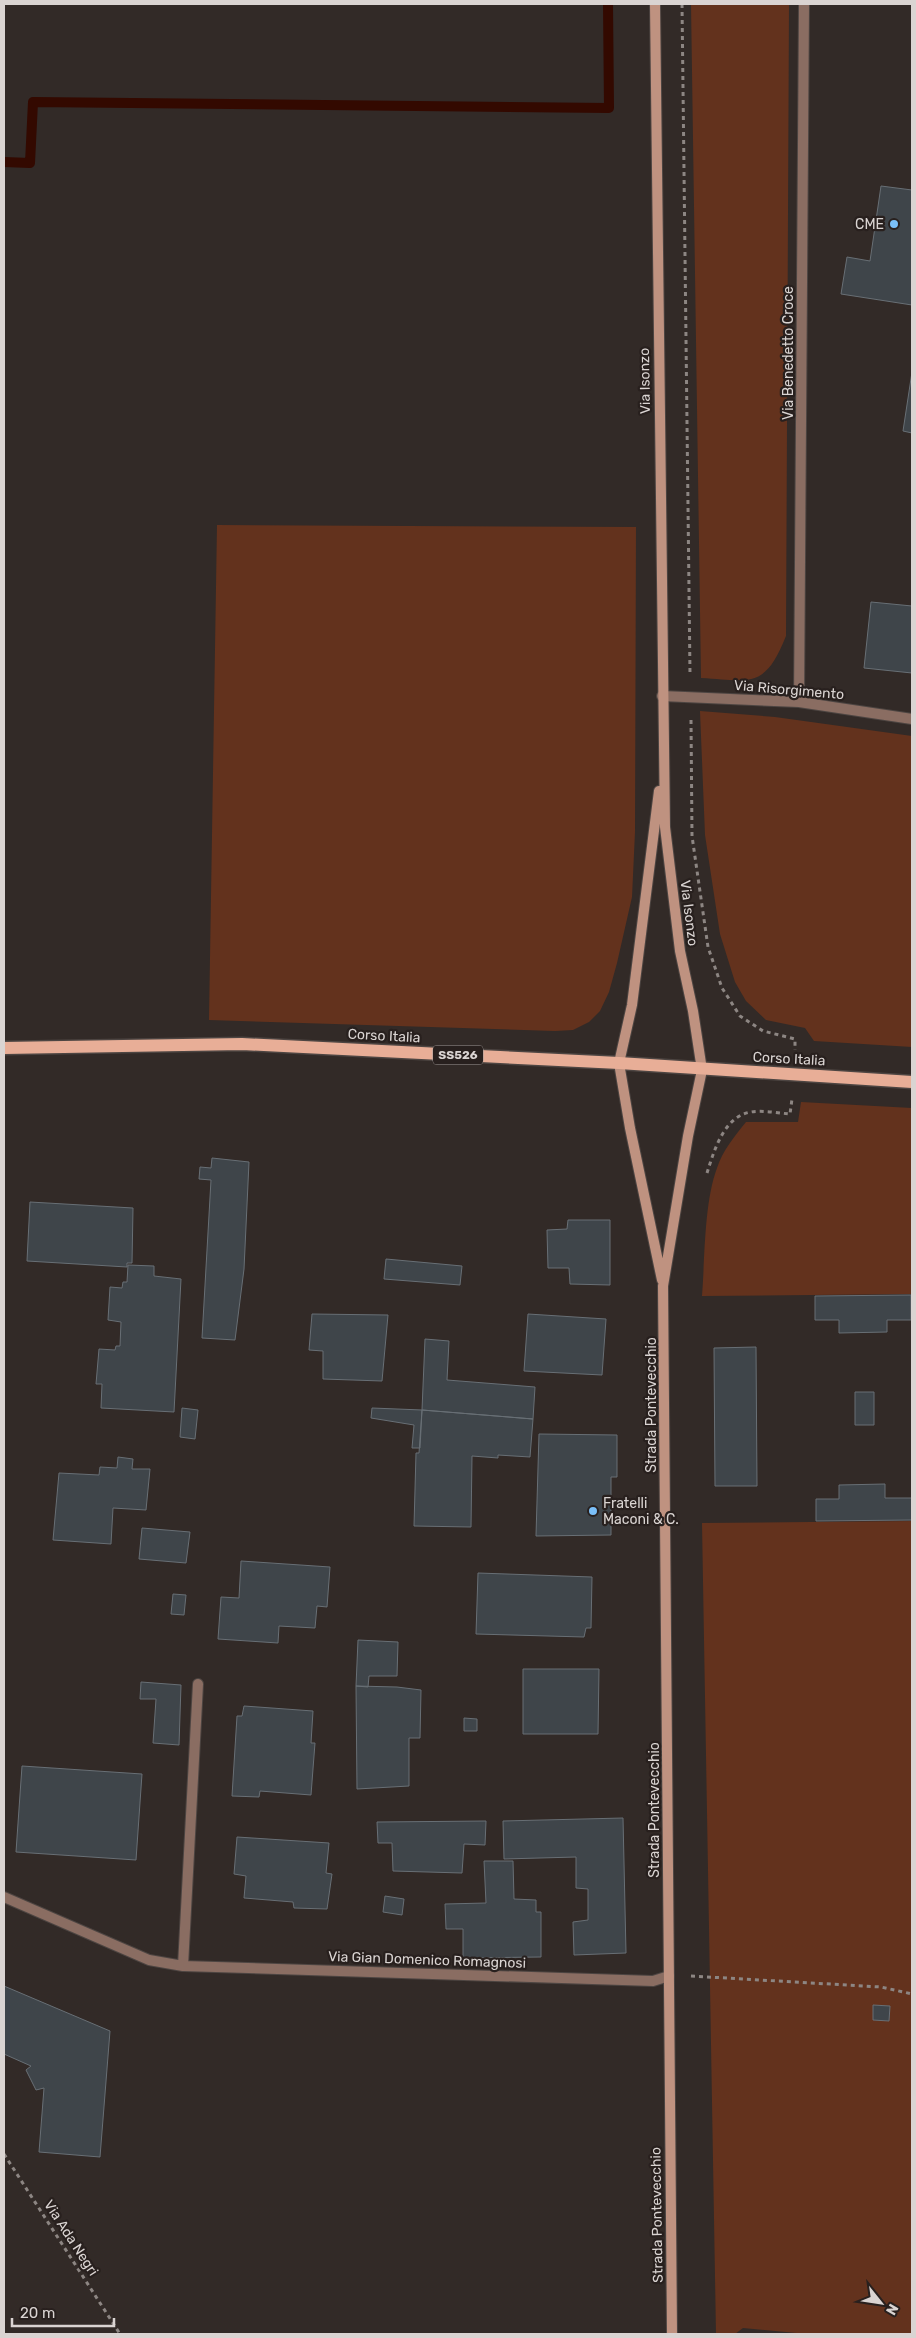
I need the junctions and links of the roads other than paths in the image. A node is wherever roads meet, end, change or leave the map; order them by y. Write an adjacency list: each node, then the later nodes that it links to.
1 (655, 4): 3 (street, Via Isonzo)
2 (804, 4): 4 (street, Via Benedetto Croce)
3 (662, 696): 4 (street, Via Risorgimento); 6 (street, Via Isonzo)
4 (799, 702): 5 (street, Via Risorgimento)
5 (912, 719)
6 (663, 757): 8 (street, Via Isonzo); 9 (street, Via Isonzo)
7 (4, 1048): 8 (main road, Corso Italia / SS526)
8 (619, 1063): 9 (main road, Corso Italia / SS526); 11 (street, Strada Pontevecchio)
9 (702, 1070): 10 (main road, Corso Italia / SS526); 11 (street, Strada Pontevecchio)
10 (912, 1082)
11 (664, 1286): 15 (street, Strada Pontevecchio)
12 (198, 1684): 14 (street)
13 (4, 1897): 14 (street, Via Gian Domenico Romagnosi)
14 (182, 1966): 15 (street, Via Gian Domenico Romagnosi)
15 (669, 1973): 16 (street, Strada Pontevecchio)
16 (672, 2334)

